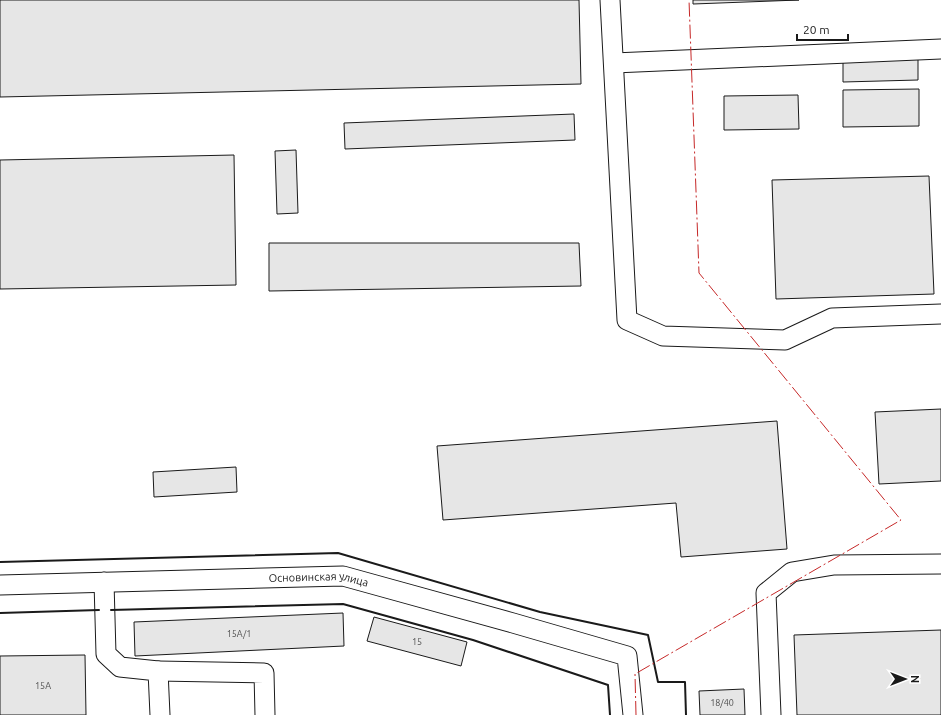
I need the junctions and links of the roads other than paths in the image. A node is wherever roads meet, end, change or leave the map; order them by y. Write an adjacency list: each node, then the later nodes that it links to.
1 (610, 0): 3 (street)
2 (941, 49): 3 (street)
3 (614, 63): 4 (street)
4 (941, 314)
5 (941, 564): 12 (street)
6 (104, 582): 7 (street, Основинская улица); 8 (street); 11 (street, Основинская улица)
7 (0, 585)
8 (158, 671): 9 (street); 10 (street)
9 (160, 715)
10 (265, 715)
11 (633, 715)
12 (771, 715)

